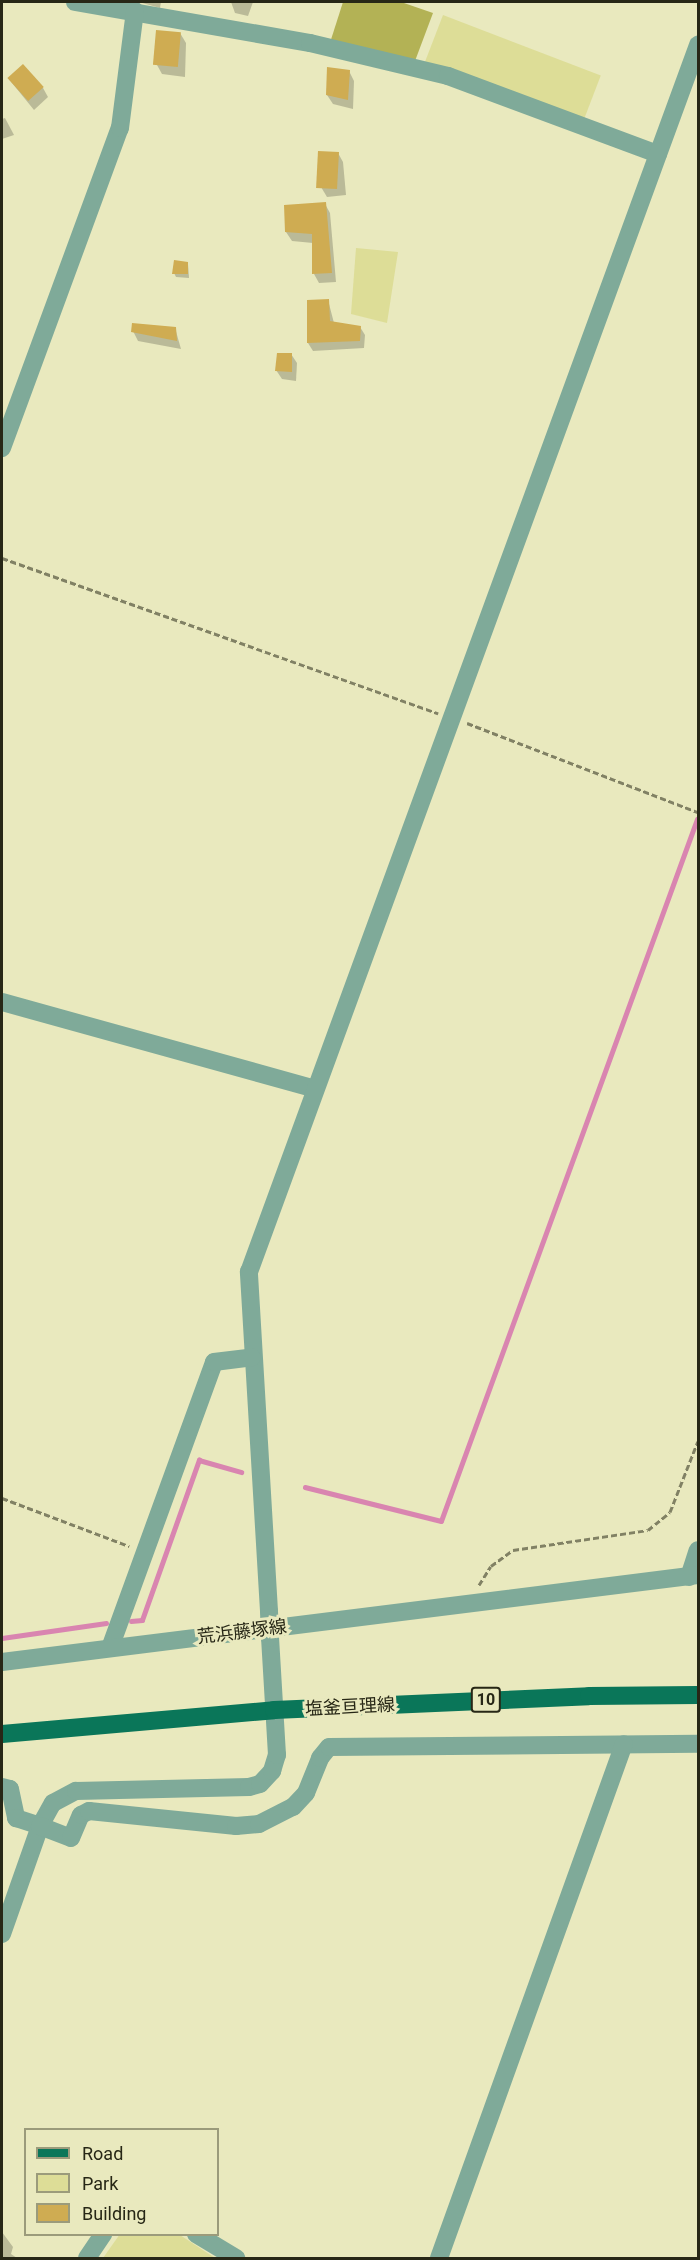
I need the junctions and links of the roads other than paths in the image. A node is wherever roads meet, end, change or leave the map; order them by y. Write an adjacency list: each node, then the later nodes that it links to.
1 (75, 2): 3 (street)
2 (161, 8): 3 (street); 5 (street)
3 (135, 11): 6 (street)
4 (699, 45): 5 (street)
5 (658, 154): 8 (street)
6 (2, 448)
7 (2, 1002): 8 (street)
8 (315, 1089): 9 (street)
9 (252, 1357): 12 (street); 15 (street, bridge)
10 (699, 1550): 11 (street)
11 (694, 1576): 12 (street, 荒浜藤塚線)
12 (110, 1648): 13 (street, 荒浜藤塚線)
13 (2, 1662)
14 (699, 1695): 15 (main road, 塩釜亘理線 / 10)
15 (274, 1710): 16 (main road, 塩釜亘理線 / 10); 20 (street)
16 (2, 1734)
17 (624, 1744): 18 (street); 20 (street); 26 (street)
18 (699, 1744)
19 (2, 1787): 20 (street)
20 (40, 1826): 21 (street)
21 (2, 1934)
22 (102, 2236): 24 (street)
23 (198, 2236): 25 (street)
24 (87, 2259)
25 (236, 2259)
26 (439, 2259)

